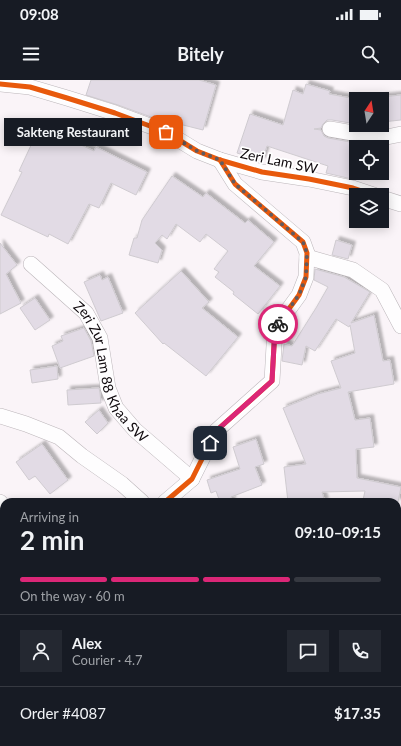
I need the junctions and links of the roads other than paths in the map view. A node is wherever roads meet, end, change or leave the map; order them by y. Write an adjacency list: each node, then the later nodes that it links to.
1 (0, 84): 2 (street, Zeri Lam SW)
2 (31, 84): 5 (street, Zeri Lam SW)
3 (330, 129): 4 (street)
4 (401, 134)
5 (220, 160): 6 (street, Zeri Lam SW); 9 (street)
6 (350, 188)
7 (389, 200): 8 (street)
8 (401, 204)
9 (307, 257): 11 (street); 13 (street)
10 (31, 264): 13 (street, Zeri Zur Lam 88 Khaa SW)
11 (401, 326)
12 (0, 416): 14 (street)
13 (192, 479): 15 (street)
14 (138, 498)
15 (170, 498)

